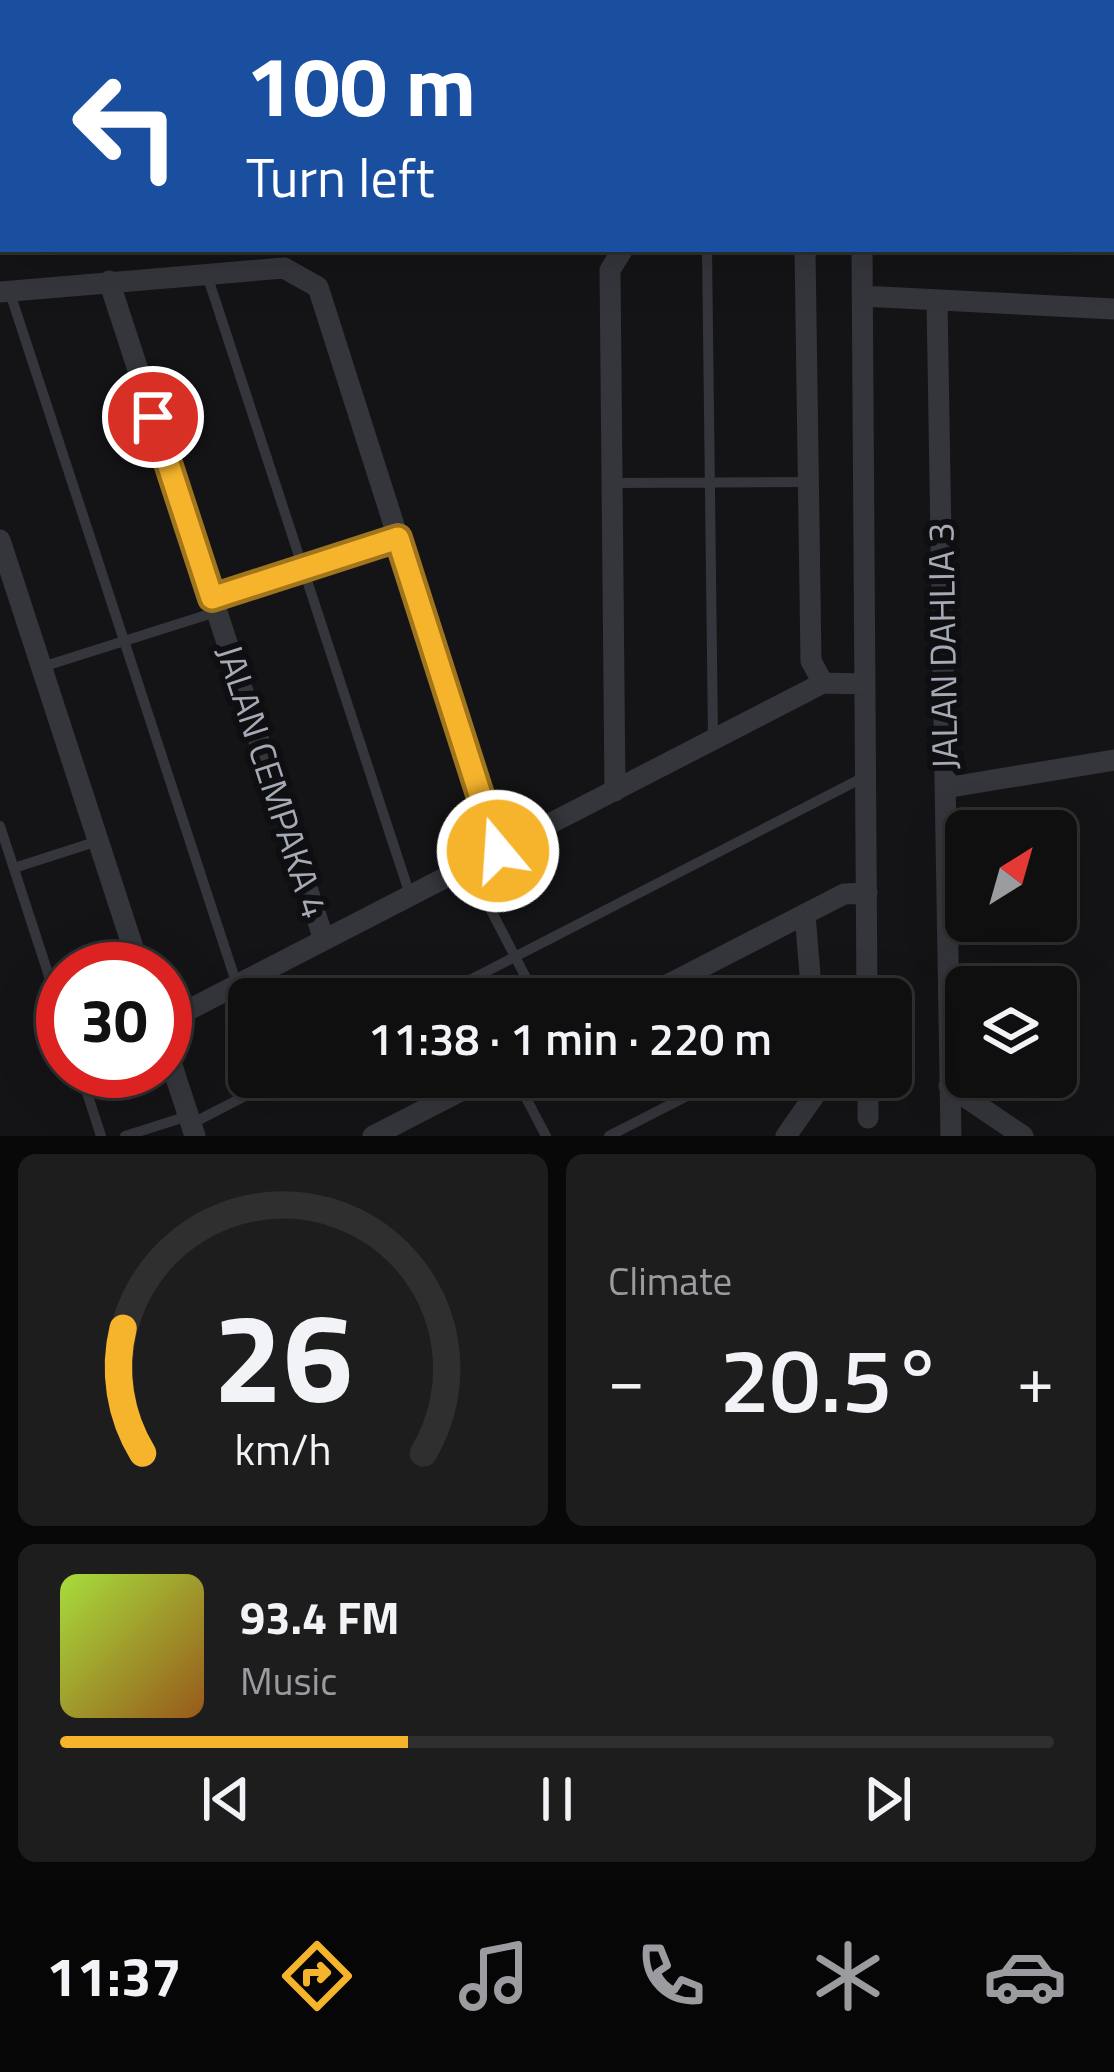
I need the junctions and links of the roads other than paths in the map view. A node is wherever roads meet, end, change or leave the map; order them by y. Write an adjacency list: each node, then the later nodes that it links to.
1 (621, 252): 13 (street)
2 (707, 252): 11 (lane)
3 (805, 252): 12 (street)
4 (862, 252): 8 (street)
5 (206, 272): 6 (street); 14 (street); 16 (lane)
6 (109, 281): 7 (street); 18 (street, JALAN CEMPAKA 4)
7 (5, 291): 19 (lane)
8 (862, 296): 9 (street); 22 (street)
9 (937, 301): 10 (street); 26 (street, JALAN DAHLIA 3)
10 (1114, 309)
11 (710, 482): 12 (lane); 13 (lane); 23 (lane)
12 (807, 482): 21 (street)
13 (613, 483): 27 (street)
14 (398, 538): 16 (lane); 30 (street)
15 (0, 540): 17 (street)
16 (303, 568): 18 (lane); 34 (lane)
17 (6, 578): 20 (street)
18 (215, 604): 19 (lane); 36 (street, JALAN CEMPAKA 4)
19 (124, 641): 20 (lane); 41 (lane)
20 (42, 667): 29 (street)
21 (824, 683): 22 (street); 23 (street)
22 (865, 684): 25 (street)
23 (713, 740): 27 (street)
24 (1114, 760): 26 (street)
25 (866, 776): 33 (street); 39 (lane)
26 (945, 788): 40 (street, JALAN DAHLIA 3)
27 (615, 790): 30 (street)
28 (0, 826): 32 (lane)
29 (98, 841): 32 (lane); 38 (street)
30 (498, 851): 31 (street)
31 (468, 866): 34 (street); 39 (lane)
32 (14, 868): 37 (lane)
33 (867, 893): 35 (street); 47 (street)
34 (410, 895): 36 (street)
35 (805, 914): 45 (street); 46 (street)
36 (325, 940): 42 (street)
37 (38, 942)
38 (131, 942)
39 (515, 957): 43 (lane); 44 (lane)
40 (947, 966)
41 (235, 978)
42 (251, 978)
43 (474, 978)
44 (526, 978)
45 (681, 978)
46 (810, 978)
47 (868, 978)
48 (228, 990): 49 (street)
49 (192, 1008)
50 (89, 1098): 59 (lane)
51 (243, 1098): 58 (lane)
52 (447, 1098): 61 (street)
53 (526, 1098): 62 (lane)
54 (683, 1098): 63 (lane)
55 (813, 1098): 64 (street)
56 (949, 1098): 65 (street, JALAN DAHLIA 3)
57 (967, 1098): 66 (street)
58 (192, 1125): 60 (lane)
59 (101, 1136)
60 (125, 1136)
61 (373, 1136)
62 (546, 1136)
63 (609, 1136)
64 (786, 1136)
65 (951, 1136)
66 (1023, 1136)

